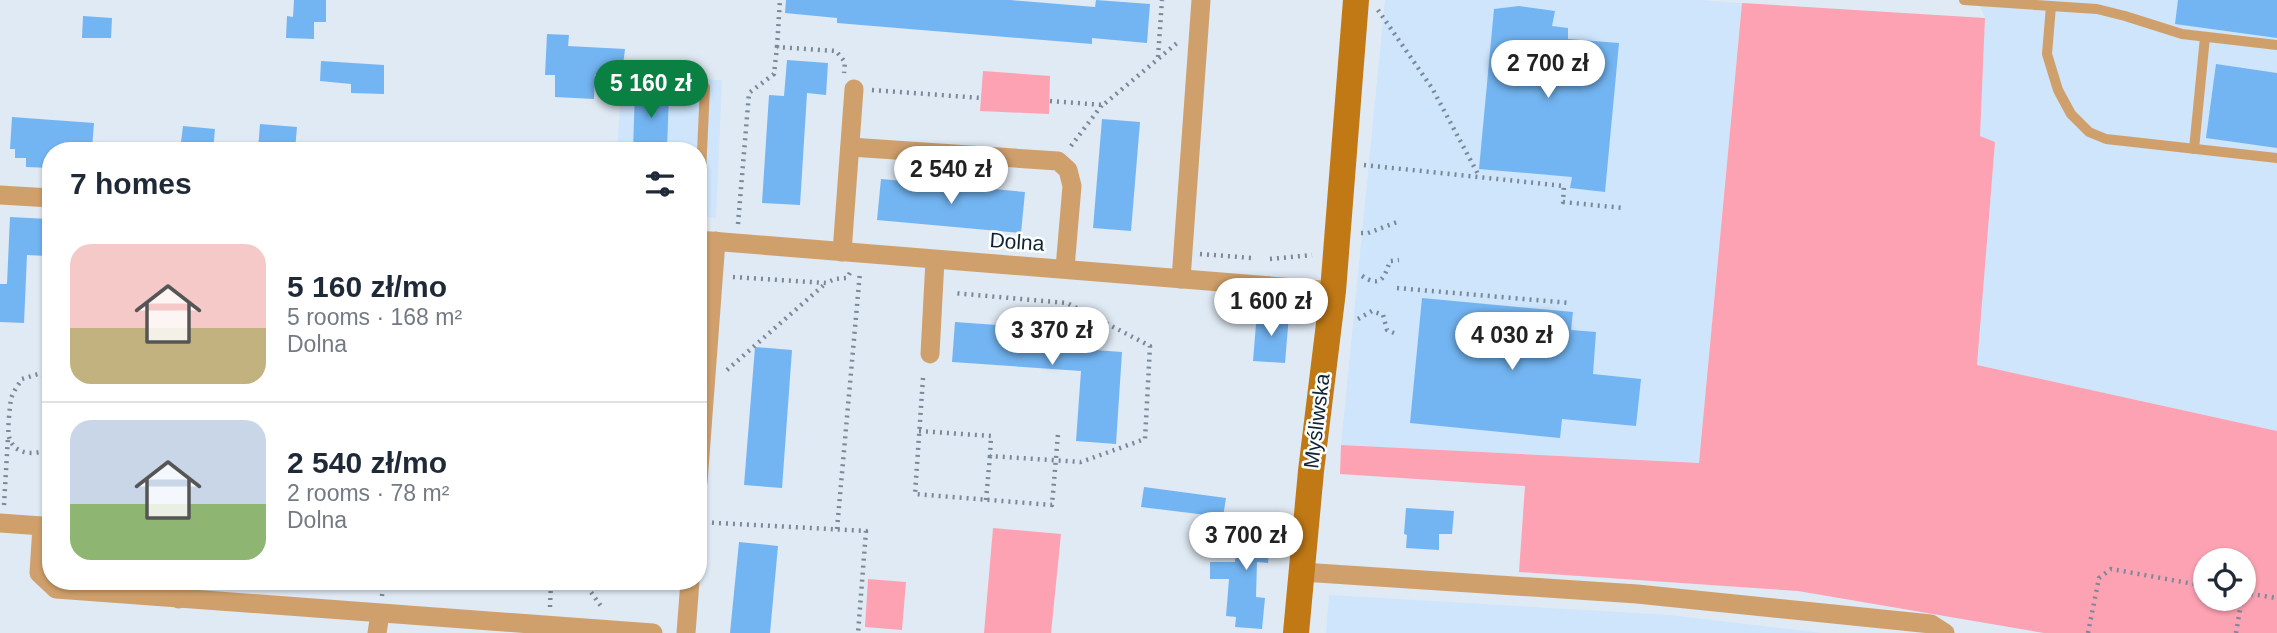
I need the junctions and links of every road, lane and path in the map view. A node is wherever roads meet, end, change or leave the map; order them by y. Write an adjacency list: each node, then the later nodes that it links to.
1 (780, 0): 10 (path)
2 (1162, 0): 11 (path)
3 (1201, 0): 7 (street)
4 (1964, 0): 6 (lane)
5 (1366, 4): 23 (path); 46 (street, Myśliwska)
6 (2051, 6): 8 (lane); 19 (lane)
7 (1199, 23): 11 (path); 43 (street)
8 (2205, 37): 9 (lane); 19 (lane)
9 (2277, 46)
10 (777, 47): 13 (path); 28 (path)
11 (1158, 58): 16 (path)
12 (705, 87): 17 (lane)
13 (854, 89): 14 (path); 18 (street)
14 (981, 98)
15 (1050, 101): 16 (path)
16 (1103, 105): 21 (path)
17 (705, 142)
18 (850, 147): 21 (street); 31 (street)
19 (2194, 149): 20 (lane)
20 (2277, 158)
21 (1058, 161): 39 (street)
22 (1363, 165): 23 (path)
23 (1479, 177): 26 (path)
24 (0, 195): 25 (street)
25 (42, 197)
26 (1623, 208)
27 (1400, 221): 29 (path)
28 (737, 232)
29 (1357, 233)
30 (707, 240): 31 (street, Dolna)
31 (842, 252): 38 (street, Dolna)
32 (1192, 253): 34 (path)
33 (1312, 255): 35 (path)
34 (1252, 258)
35 (1270, 259)
36 (935, 260): 38 (street, Dolna); 39 (street, Dolna); 47 (street)
37 (1399, 260): 41 (path)
38 (861, 262): 40 (path); 44 (path); 68 (path)
39 (1065, 268): 43 (street, Dolna)
40 (873, 271)
41 (1362, 276)
42 (725, 277): 44 (path)
43 (1181, 279): 46 (street, Dolna)
44 (826, 283): 55 (path)
45 (1397, 288): 50 (path)
46 (1333, 291): 69 (street, Myśliwska)
47 (933, 292): 49 (path); 53 (street)
48 (1068, 295): 49 (path)
49 (1062, 303): 62 (path)
50 (1570, 303)
51 (1358, 319): 52 (path)
52 (1394, 333)
53 (930, 354)
54 (42, 375): 59 (path)
55 (718, 378)
56 (923, 378): 57 (path)
57 (919, 431): 61 (path); 63 (path)
58 (1058, 434): 62 (path)
59 (8, 436): 60 (path); 64 (path)
60 (42, 452)
61 (990, 457): 62 (path); 63 (path)
62 (1056, 461): 63 (path)
63 (986, 500)
64 (2, 517): 66 (street)
65 (707, 522): 68 (path)
66 (42, 526)
67 (42, 526): 70 (street)
68 (837, 529): 82 (path)
69 (1302, 572): 83 (street, Myśliwska); 84 (street)
70 (42, 576)
71 (2193, 584): 85 (path)
72 (180, 590): 78 (street)
73 (589, 590): 79 (path)
74 (689, 590): 81 (street)
75 (2256, 595): 76 (path)
76 (2277, 598)
77 (2240, 611): 86 (path)
78 (379, 624): 79 (street)
79 (618, 630): 80 (street)
80 (653, 633)
81 (686, 633)
82 (858, 633)
83 (1296, 633)
84 (1945, 633)
85 (2088, 633)
86 (2236, 633)

